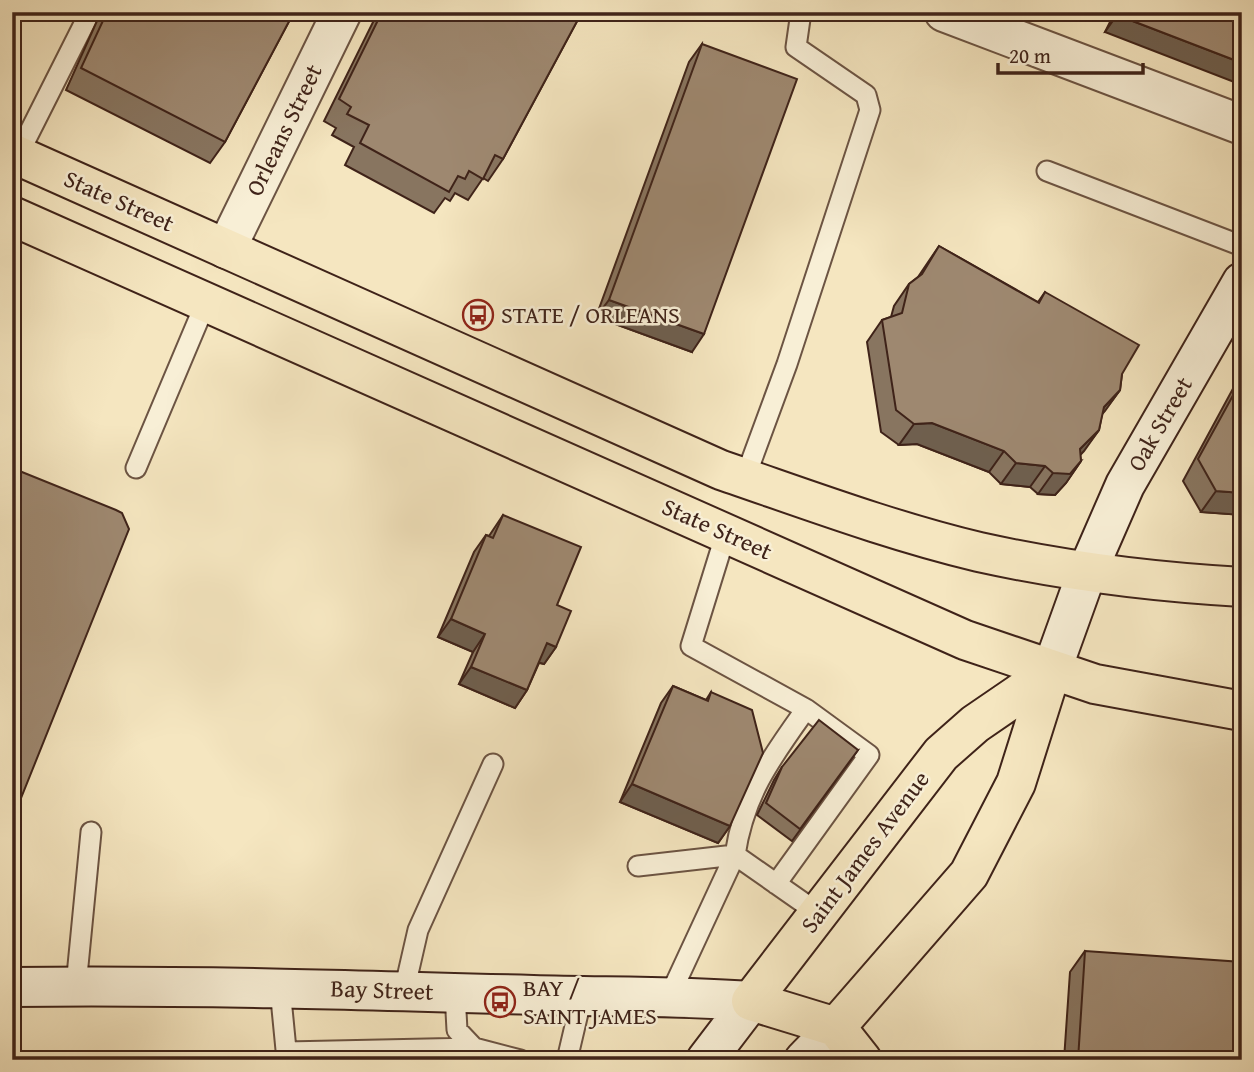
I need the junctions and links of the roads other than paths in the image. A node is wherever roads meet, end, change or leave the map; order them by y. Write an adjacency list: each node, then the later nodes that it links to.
1 (90, 12): 7 (lane)
2 (342, 12): 11 (main road, Orleans Street)
3 (801, 12): 15 (lane)
4 (944, 12): 5 (main road)
5 (1007, 23): 6 (main road)
6 (1242, 125)
7 (15, 154): 11 (main road, State Street)
8 (1047, 172): 10 (lane)
9 (12, 216): 13 (main road, State Street)
10 (1242, 247)
11 (226, 248): 13 (main road); 15 (main road, State Street)
12 (1242, 282): 17 (main road, Oak Street)
13 (206, 302): 14 (lane); 16 (main road, State Street)
14 (136, 468)
15 (745, 478): 17 (main road, State Street)
16 (726, 533): 19 (main road, State Street); 20 (lane)
17 (1087, 572): 18 (main road, State Street); 19 (main road)
18 (1242, 587)
19 (1051, 672): 21 (main road, State Street); 27 (main road, Saint James Avenue); 36 (main road)
20 (806, 709): 24 (lane); 26 (lane)
21 (1242, 711)
22 (494, 764): 31 (lane)
23 (91, 832): 28 (lane)
24 (735, 855): 25 (lane); 26 (lane); 33 (lane)
25 (638, 866)
26 (776, 884): 27 (lane)
27 (818, 913): 35 (main road, Saint James Avenue)
28 (76, 986): 29 (main road, Bay Street); 30 (main road, Bay Street)
29 (12, 987)
30 (280, 988): 31 (main road, Bay Street); 38 (lane)
31 (404, 991): 32 (main road, Bay Street)
32 (454, 992): 34 (main road, Bay Street); 37 (lane)
33 (670, 995): 34 (main road, Bay Street); 35 (main road, Bay Street)
34 (582, 996): 40 (lane)
35 (751, 1001): 36 (main road); 41 (main road, Saint James Avenue)
36 (836, 1027): 42 (main road); 43 (main road)
37 (474, 1048): 38 (lane); 39 (lane)
38 (286, 1056)
39 (520, 1060)
40 (567, 1060)
41 (706, 1060)
42 (804, 1060)
43 (862, 1060)

